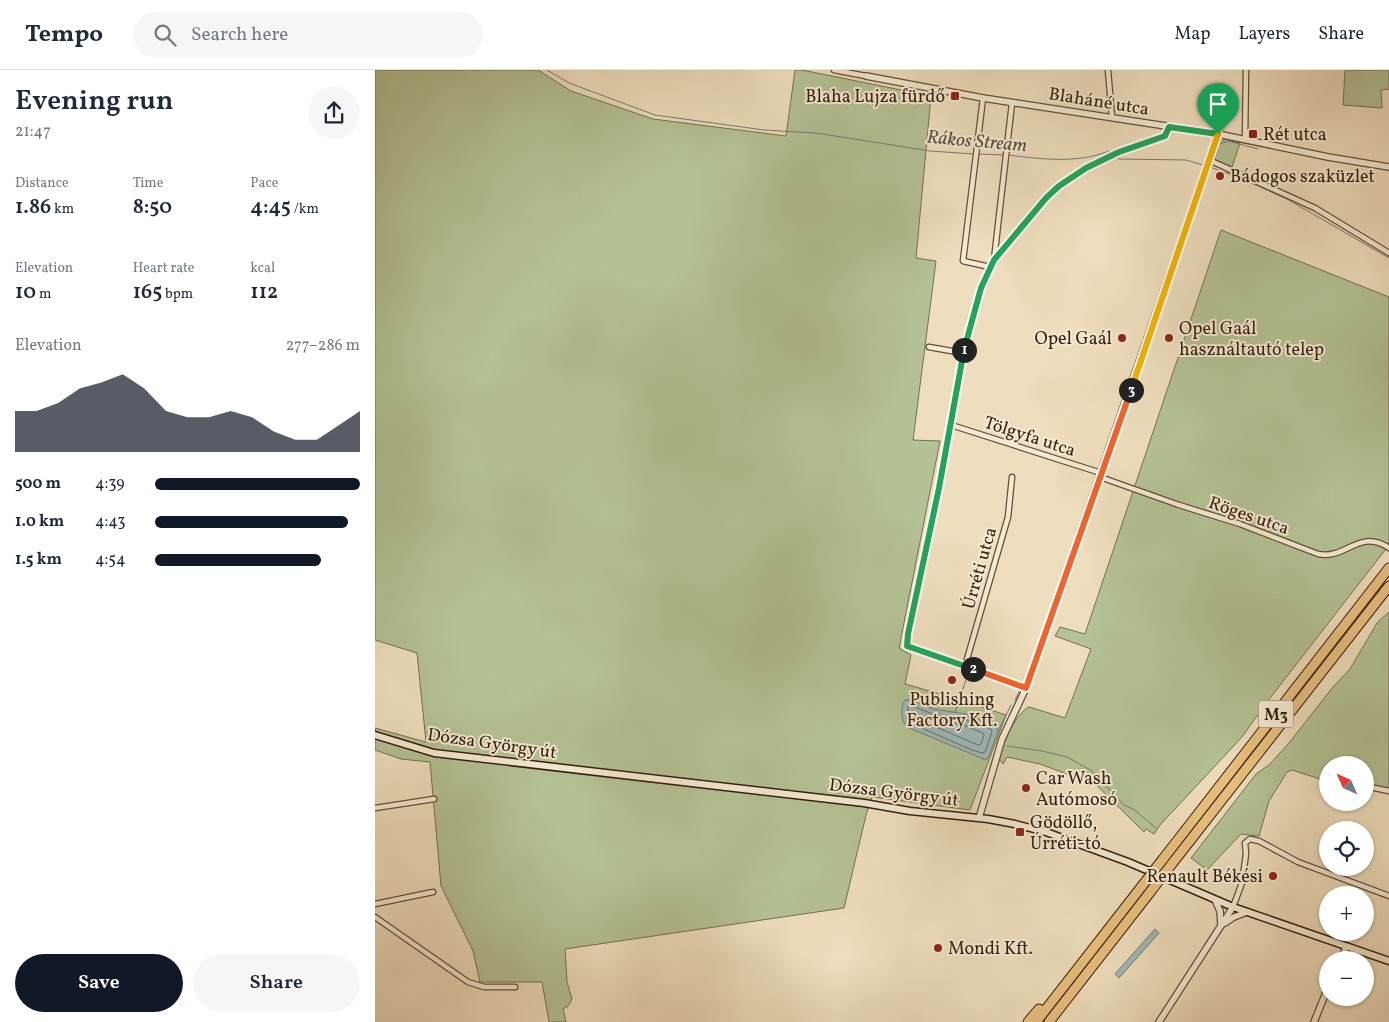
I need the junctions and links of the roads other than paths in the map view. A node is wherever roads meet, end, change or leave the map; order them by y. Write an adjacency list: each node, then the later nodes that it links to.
1 (834, 70): 4 (street, Blaháné utca)
2 (1108, 70): 7 (street)
3 (1246, 70): 10 (street)
4 (865, 73): 5 (street, Blaháné utca)
5 (983, 98): 6 (street, Blaháné utca); 15 (street)
6 (1012, 103): 7 (street, Blaháné utca); 14 (street)
7 (1112, 118): 8 (street, Blaháné utca)
8 (1169, 127): 9 (street, Blaháné utca); 14 (street)
9 (1218, 134): 10 (street, Blaháné utca); 11 (street)
10 (1245, 139): 12 (street, Blaháné utca)
11 (1208, 164): 13 (street); 19 (street)
12 (1389, 167)
13 (1389, 253)
14 (994, 260): 15 (street)
15 (990, 267): 17 (street)
16 (929, 347): 17 (street)
17 (963, 353): 18 (street)
18 (951, 425): 19 (street, Tölgyfa utca); 24 (street)
19 (1101, 475): 21 (street, Röges utca); 25 (street)
20 (1012, 477): 24 (street, Úrréti utca)
21 (1389, 548)
22 (1389, 568): 43 (highway, M3, bridge)
23 (1389, 586): 44 (highway, M3, bridge)
24 (965, 666): 25 (street)
25 (1026, 688): 31 (street)
26 (375, 735): 31 (main road, Dózsa György út)
27 (1374, 788): 28 (street)
28 (1389, 791)
29 (433, 799): 30 (street)
30 (375, 808)
31 (979, 818): 34 (main road, Dózsa György út)
32 (433, 892): 35 (street)
33 (1389, 896): 36 (street)
34 (1215, 900): 36 (main road, Dózsa György út); 39 (street)
35 (375, 904)
36 (1233, 907): 37 (main road, Dózsa György út); 39 (street)
37 (1247, 912): 39 (street); 40 (main road, Dózsa György út)
38 (375, 917): 45 (street)
39 (1221, 925): 51 (street)
40 (1346, 947): 41 (street); 42 (main road, Dózsa György út)
41 (1344, 951)
42 (1389, 961)
43 (1080, 965): 47 (highway); 48 (highway, M3)
44 (1080, 981): 49 (highway, M3); 50 (highway)
45 (515, 987)
46 (1320, 1006): 52 (street)
47 (1028, 1022)
48 (1036, 1022)
49 (1049, 1022)
50 (1055, 1022)
51 (1159, 1022)
52 (1314, 1022)

